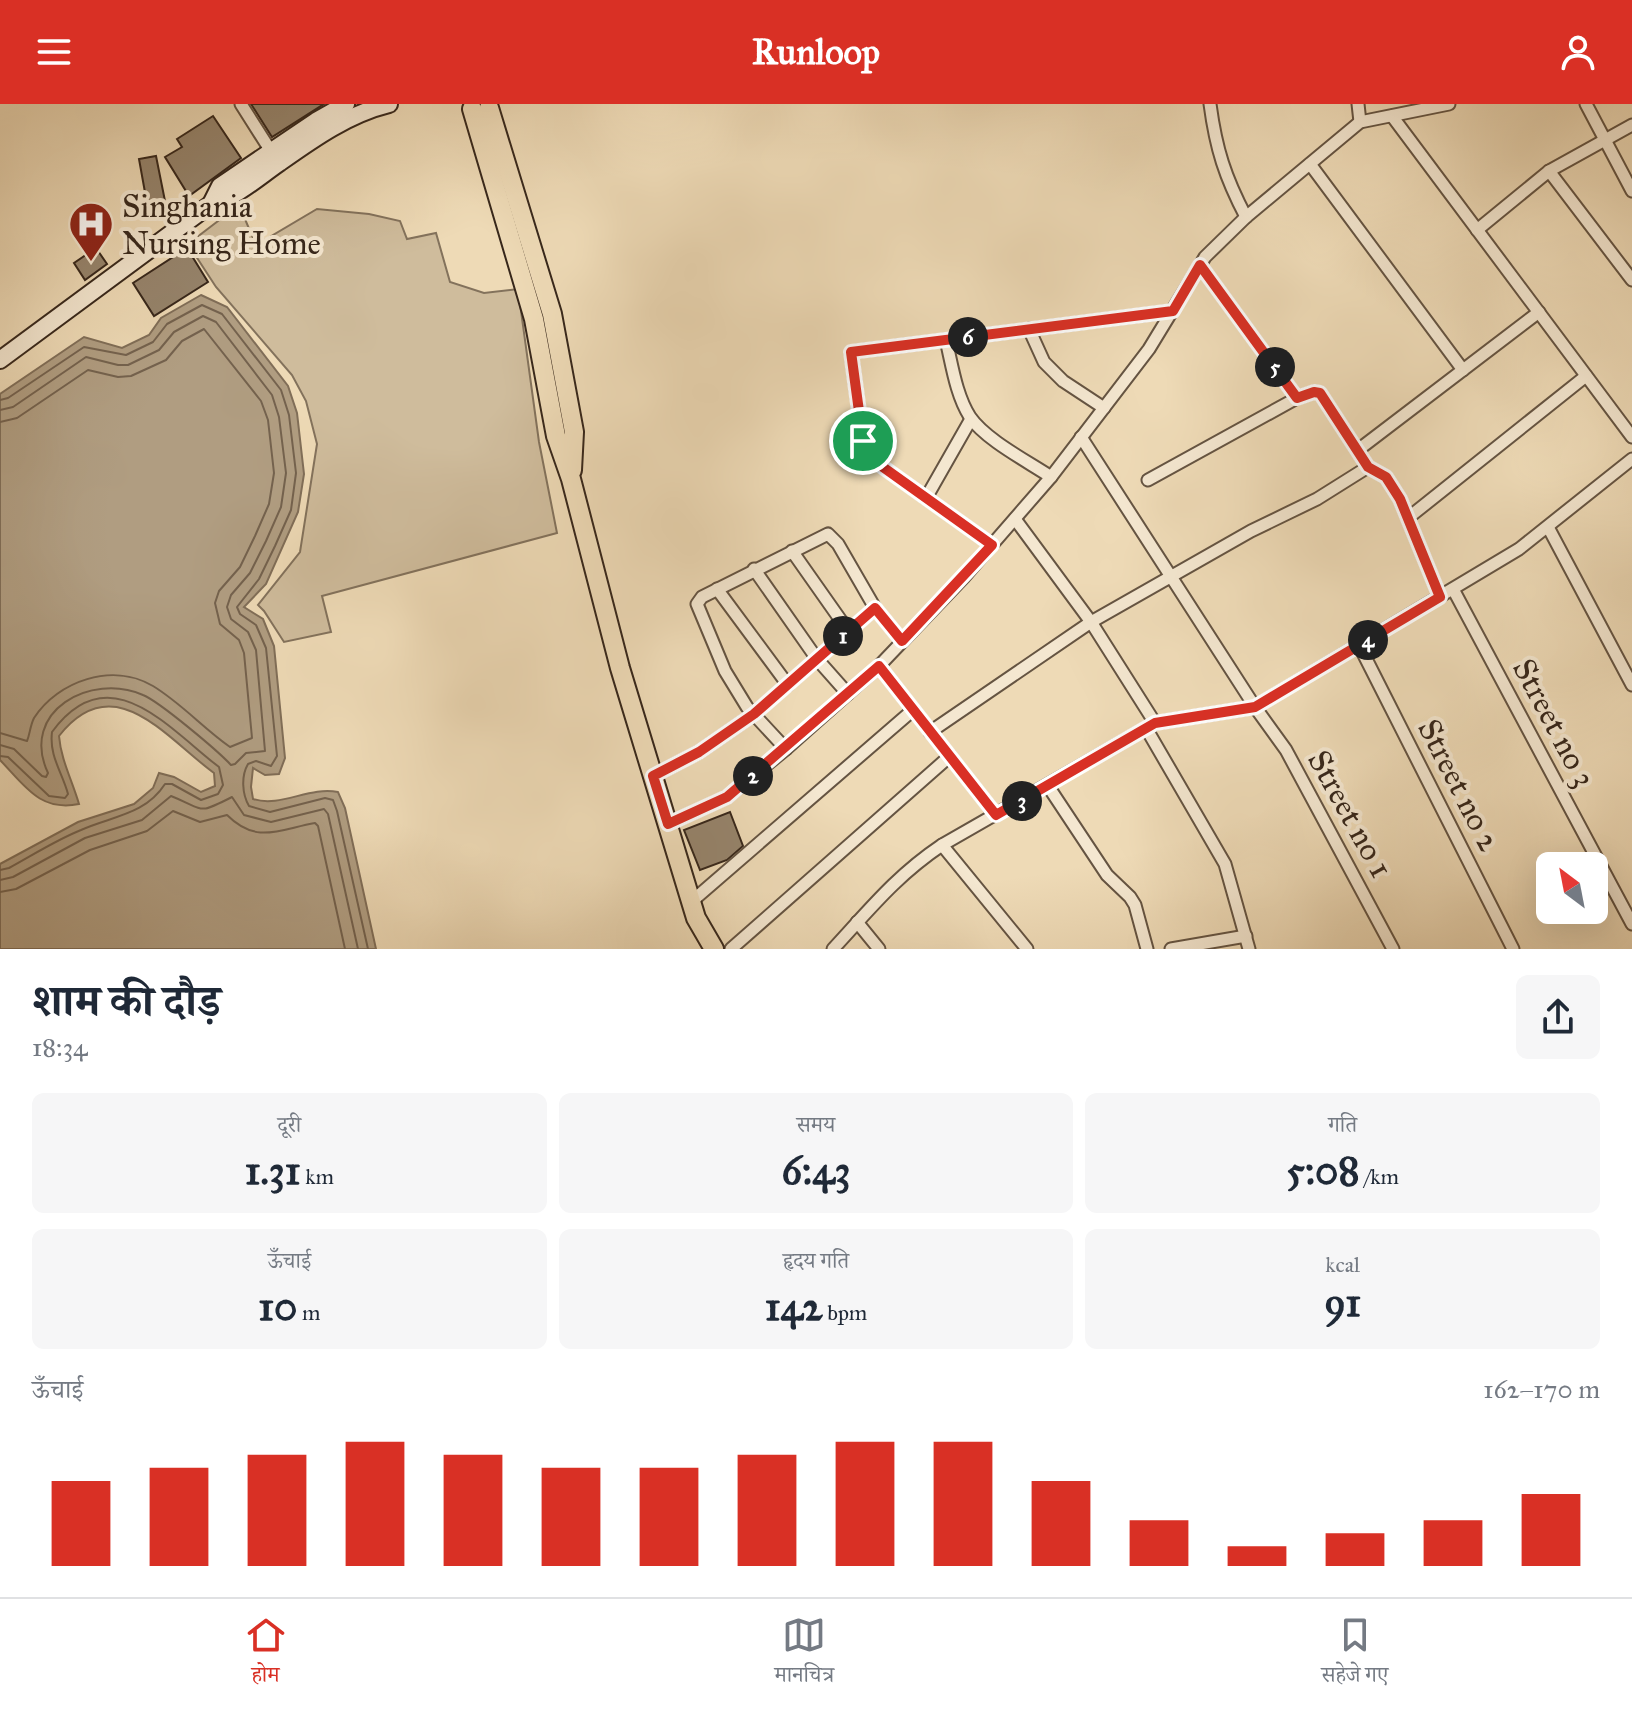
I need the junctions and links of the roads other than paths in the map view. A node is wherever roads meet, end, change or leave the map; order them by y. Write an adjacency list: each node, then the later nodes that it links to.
1 (241, 104): 13 (street)
2 (346, 104): 13 (main road)
3 (389, 104): 13 (main road)
4 (1210, 104): 17 (street)
5 (1358, 104): 10 (street)
6 (1449, 104): 9 (street)
7 (1586, 104): 12 (street)
8 (479, 106): 66 (main road)
9 (1392, 116): 10 (street); 18 (street)
10 (1360, 122): 14 (street)
11 (1632, 125): 12 (street)
12 (1605, 140): 15 (street); 16 (street)
13 (275, 157): 25 (main road)
14 (1310, 164): 17 (street); 26 (street)
15 (1549, 171): 18 (street); 20 (street)
16 (1632, 191)
17 (1246, 217): 19 (street)
18 (1477, 230): 22 (street)
19 (1200, 265): 21 (street); 28 (street)
20 (1632, 280)
21 (1173, 311): 23 (street); 29 (street)
22 (1539, 312): 26 (street); 27 (street)
23 (1029, 329): 24 (street); 29 (street)
24 (946, 340): 30 (street); 38 (street)
25 (0, 360)
26 (1463, 370): 33 (street)
27 (1586, 376): 32 (street); 39 (street)
28 (1297, 398): 33 (street); 37 (street)
29 (1104, 408): 31 (street)
30 (971, 419): 36 (street); 38 (street)
31 (1081, 437): 36 (street); 45 (street, Street no 1)
32 (1632, 437)
33 (1358, 450): 35 (street)
34 (1632, 459): 41 (street)
35 (1368, 467): 39 (street); 45 (street)
36 (1051, 477): 40 (street)
37 (1148, 480)
38 (926, 498): 42 (street)
39 (1408, 518): 48 (street)
40 (1015, 519): 42 (street); 50 (street)
41 (1548, 527): 47 (street); 57 (street)
42 (992, 545): 52 (street)
43 (792, 551): 44 (street); 49 (street); 51 (street)
44 (754, 569): 46 (street); 54 (street)
45 (1172, 576): 50 (street); 59 (street, Street no 1)
46 (717, 589): 56 (street); 61 (street)
47 (1453, 589): 48 (street); 73 (street, Street no 3)
48 (1440, 597): 53 (street)
49 (875, 608): 51 (street); 52 (street)
50 (1091, 622): 62 (street); 63 (street)
51 (849, 632): 54 (street)
52 (902, 641): 55 (street)
53 (1359, 645): 59 (street); 84 (street, Street no 2)
54 (817, 659): 56 (street); 58 (street)
55 (879, 666): 58 (street); 60 (street)
56 (788, 685): 61 (street)
57 (1632, 685)
58 (848, 694): 64 (street)
59 (1255, 707): 62 (street); 83 (street, Street no 1)
60 (913, 710): 63 (street); 71 (street)
61 (754, 714): 64 (street); 66 (street)
62 (1150, 726): 67 (street); 74 (street)
63 (930, 732): 65 (street)
64 (786, 749): 69 (street)
65 (950, 756): 68 (street); 76 (street)
66 (653, 776): 69 (main road)
67 (1048, 786): 68 (street); 80 (street)
68 (996, 815): 70 (street)
69 (668, 824): 71 (main road)
70 (942, 845): 72 (street); 79 (street)
71 (691, 902): 75 (main road)
72 (857, 922): 77 (street); 78 (street)
73 (1632, 924)
74 (1246, 936): 81 (street); 82 (street)
75 (714, 949)
76 (731, 949)
77 (833, 949)
78 (879, 949)
79 (1027, 949)
80 (1147, 949)
81 (1171, 949)
82 (1249, 949)
83 (1393, 949)
84 (1513, 949)

